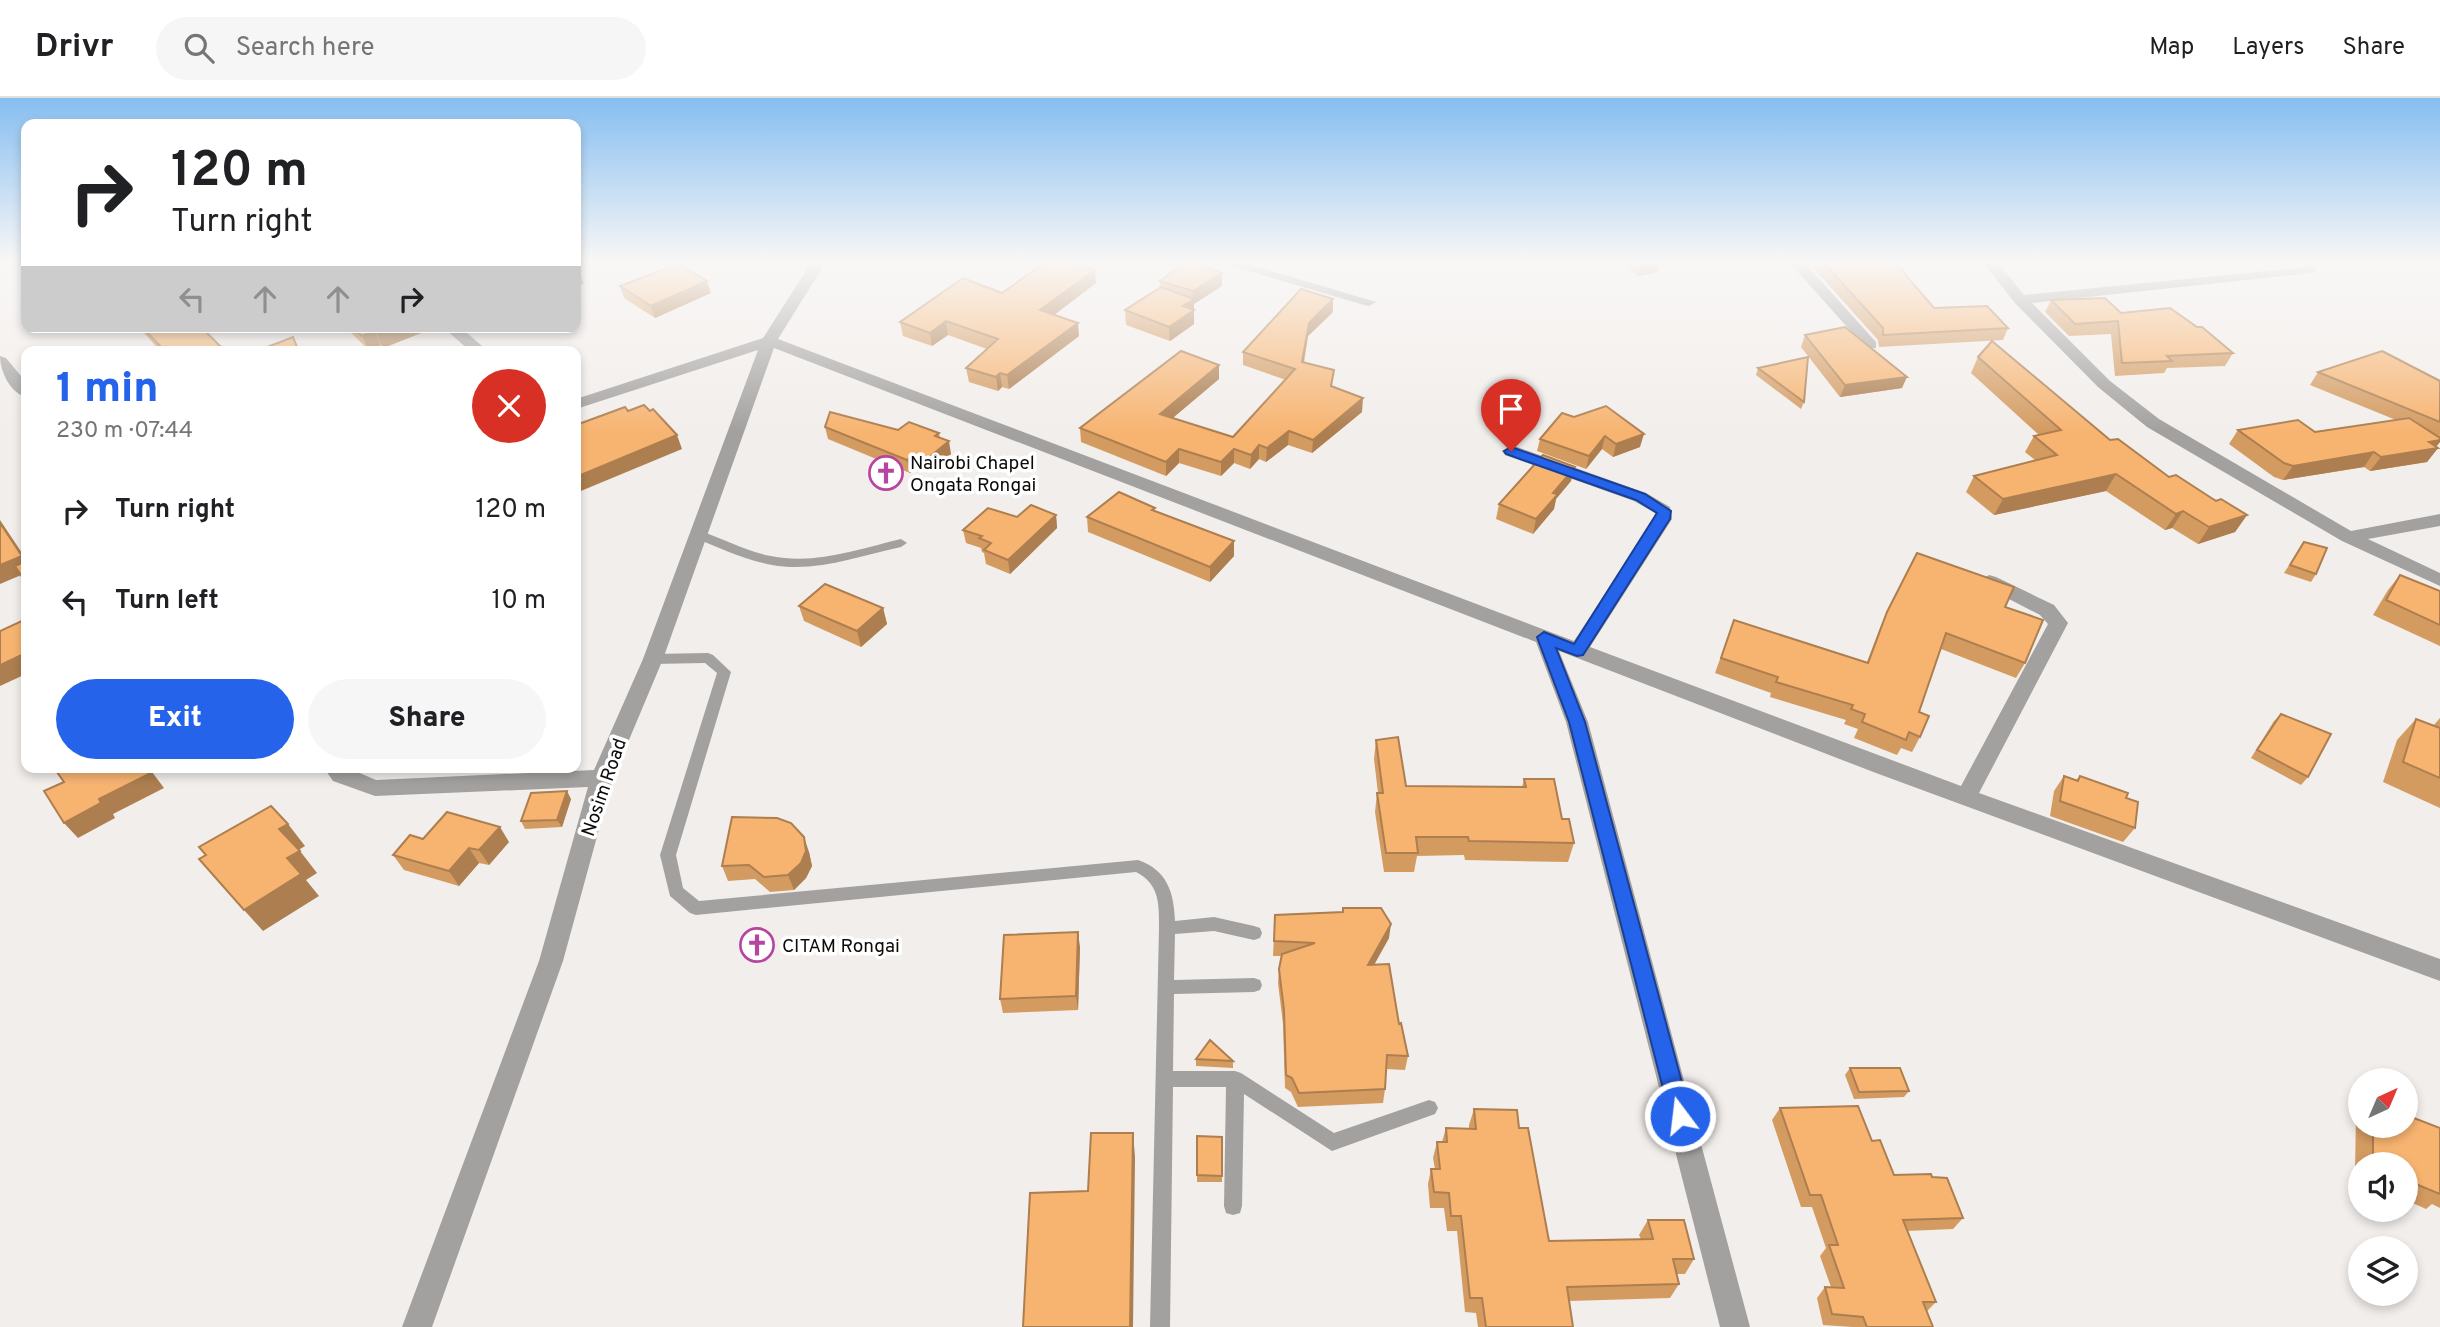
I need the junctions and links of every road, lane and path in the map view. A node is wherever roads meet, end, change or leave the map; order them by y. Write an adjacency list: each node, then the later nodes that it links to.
1 (784, 317): 5 (street, Nosim Road)
2 (1846, 317): 6 (street)
3 (2038, 317): 14 (street)
4 (457, 333): 7 (street)
5 (769, 341): 10 (street); 13 (street, Nosim Road); 18 (street)
6 (1871, 345)
7 (474, 346)
8 (0, 361): 9 (street)
9 (21, 386)
10 (581, 402)
11 (1511, 451): 19 (street)
12 (2440, 520): 14 (street)
13 (699, 535): 15 (lane); 20 (street, Nosim Road)
14 (2348, 537): 16 (street)
15 (901, 543)
16 (2440, 580)
17 (1989, 581): 23 (street)
18 (1544, 637): 19 (street); 35 (street)
19 (1577, 651): 23 (street)
20 (653, 659): 22 (street, Nosim Road); 24 (lane)
21 (339, 773): 22 (street)
22 (602, 778): 33 (street, Nosim Road)
23 (1967, 795): 26 (street)
24 (1167, 928): 25 (lane); 28 (lane)
25 (1254, 933)
26 (2440, 970)
27 (1254, 985): 28 (lane)
28 (1166, 987): 29 (lane)
29 (1166, 1079): 30 (lane); 34 (lane)
30 (1235, 1079): 31 (lane); 32 (lane)
31 (1429, 1108)
32 (1233, 1206)
33 (417, 1327)
34 (1160, 1327)
35 (1735, 1327)

